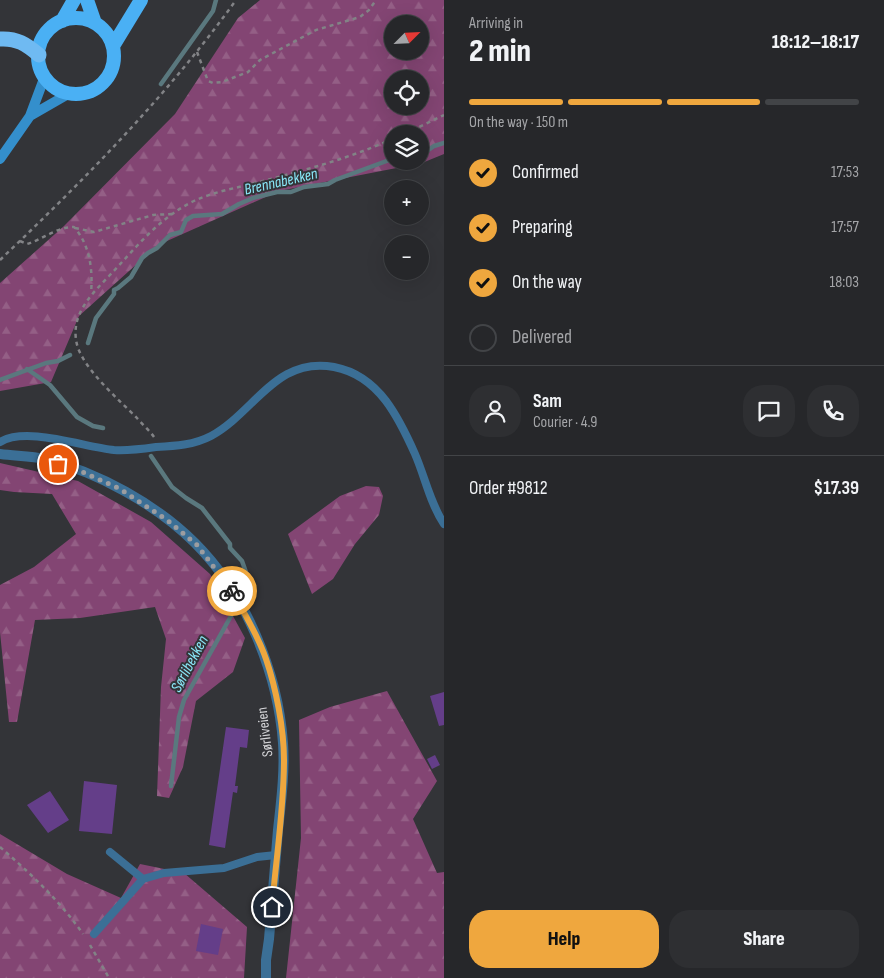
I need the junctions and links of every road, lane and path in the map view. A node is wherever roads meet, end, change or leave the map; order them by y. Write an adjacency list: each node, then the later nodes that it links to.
1 (74, 0): 6 (highway)
2 (87, 0): 7 (highway)
3 (141, 0): 9 (highway)
4 (236, 0): 10 (path)
5 (376, 0): 10 (path)
6 (62, 21): 7 (highway); 11 (highway)
7 (95, 23): 9 (highway)
8 (0, 40): 11 (highway)
9 (113, 46): 13 (highway)
10 (197, 52): 21 (path)
11 (39, 55): 12 (highway)
12 (45, 76): 13 (highway); 15 (main road)
13 (70, 92): 15 (main road)
14 (444, 115): 16 (path)
15 (30, 116): 18 (main road)
16 (423, 125)
17 (384, 142): 19 (path)
18 (0, 159)
19 (172, 214): 20 (path); 23 (path)
20 (74, 227): 21 (path); 23 (path)
21 (20, 241): 22 (path)
22 (0, 260)
23 (90, 295): 25 (path)
24 (0, 442): 25 (lane)
25 (159, 447): 27 (lane)
26 (0, 454): 30 (street, Sørliveien)
27 (444, 524)
28 (0, 847): 33 (path)
29 (110, 852): 31 (lane)
30 (276, 855): 31 (lane); 36 (street, Sørliveien)
31 (143, 879): 32 (lane)
32 (94, 934)
33 (84, 935)
34 (88, 941): 35 (path)
35 (109, 978)
36 (266, 978)

